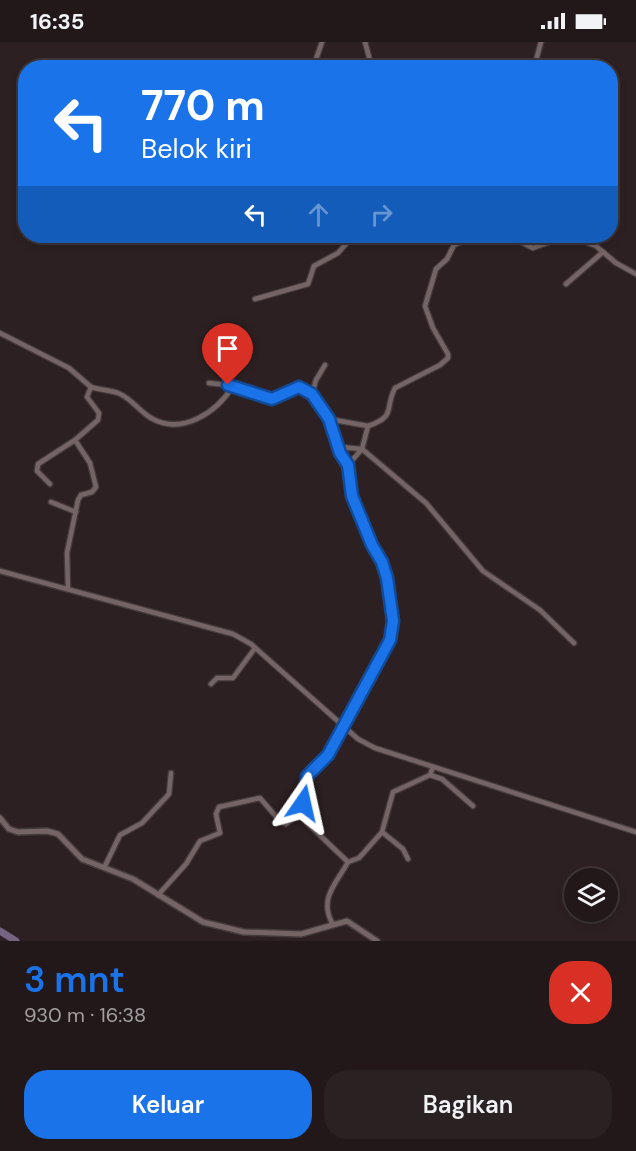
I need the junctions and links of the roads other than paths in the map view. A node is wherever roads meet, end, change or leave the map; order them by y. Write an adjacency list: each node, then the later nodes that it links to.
1 (322, 42): 4 (street)
2 (365, 42): 5 (street)
3 (541, 42): 6 (street)
4 (316, 60)
5 (370, 60)
6 (536, 60)
7 (347, 243): 15 (street)
8 (459, 243): 23 (street)
9 (524, 243): 10 (street)
10 (549, 243)
11 (583, 243): 12 (street)
12 (603, 252): 13 (street); 14 (street)
13 (636, 274)
14 (566, 284)
15 (255, 299)
16 (0, 333): 20 (street)
17 (325, 365): 21 (street)
18 (208, 382): 19 (street)
19 (233, 386): 20 (street); 21 (street)
20 (92, 387): 24 (street)
21 (312, 394): 22 (street)
22 (329, 419): 23 (street); 25 (street)
23 (368, 426): 26 (street)
24 (75, 440): 28 (street); 30 (street)
25 (339, 447): 26 (street); 27 (street)
26 (362, 449): 27 (street); 33 (street)
27 (348, 465): 36 (street)
28 (50, 484)
29 (51, 502): 30 (street)
30 (76, 512): 32 (street)
31 (0, 571): 32 (street)
32 (68, 589): 34 (street)
33 (574, 643)
34 (255, 648): 35 (street); 36 (street)
35 (211, 684)
36 (343, 727): 37 (street); 41 (street)
37 (433, 767): 39 (street); 44 (street)
38 (171, 773): 47 (street)
39 (430, 775): 40 (street); 43 (street)
40 (472, 806)
41 (304, 810): 46 (street); 48 (street)
42 (0, 818): 47 (street)
43 (382, 832): 45 (street); 46 (street)
44 (636, 832)
45 (408, 859)
46 (348, 862): 49 (street)
47 (105, 867): 48 (street)
48 (158, 895): 49 (street)
49 (332, 923): 50 (street)
50 (377, 941)

